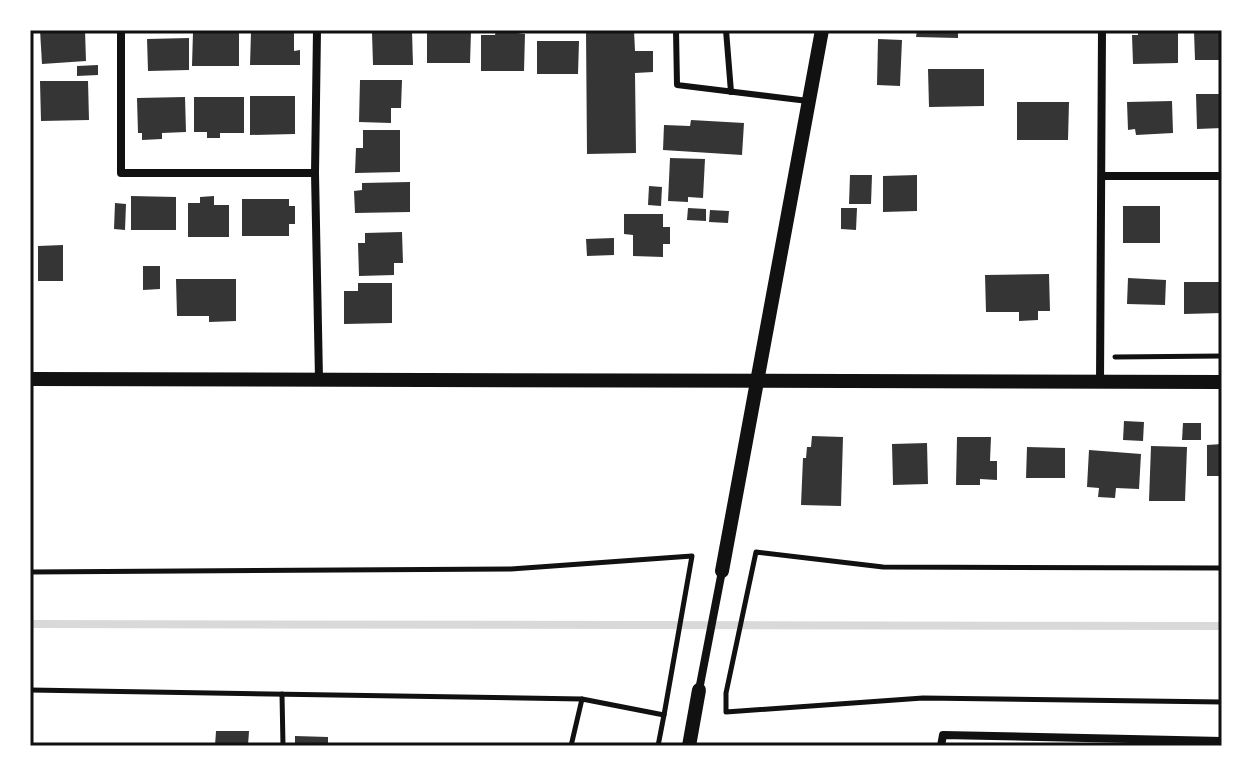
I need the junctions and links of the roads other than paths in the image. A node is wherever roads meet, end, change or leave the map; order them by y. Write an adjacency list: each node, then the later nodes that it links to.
1 (121, 30): 9 (street)
2 (317, 30): 9 (street)
3 (676, 30): 7 (lane)
4 (726, 30): 7 (lane)
5 (822, 30): 8 (street)
6 (1102, 30): 10 (street)
7 (731, 92): 8 (lane)
8 (808, 101): 14 (street)
9 (315, 173): 13 (street)
10 (1103, 176): 11 (street); 16 (street)
11 (1222, 176)
12 (30, 379): 13 (street)
13 (319, 379): 14 (street)
14 (756, 380): 16 (street); 17 (street)
15 (1222, 382): 16 (street)
16 (1100, 383)
17 (722, 571): 18 (street)
18 (699, 690): 20 (street)
19 (1222, 741): 21 (street)
20 (689, 746)
21 (941, 746)

